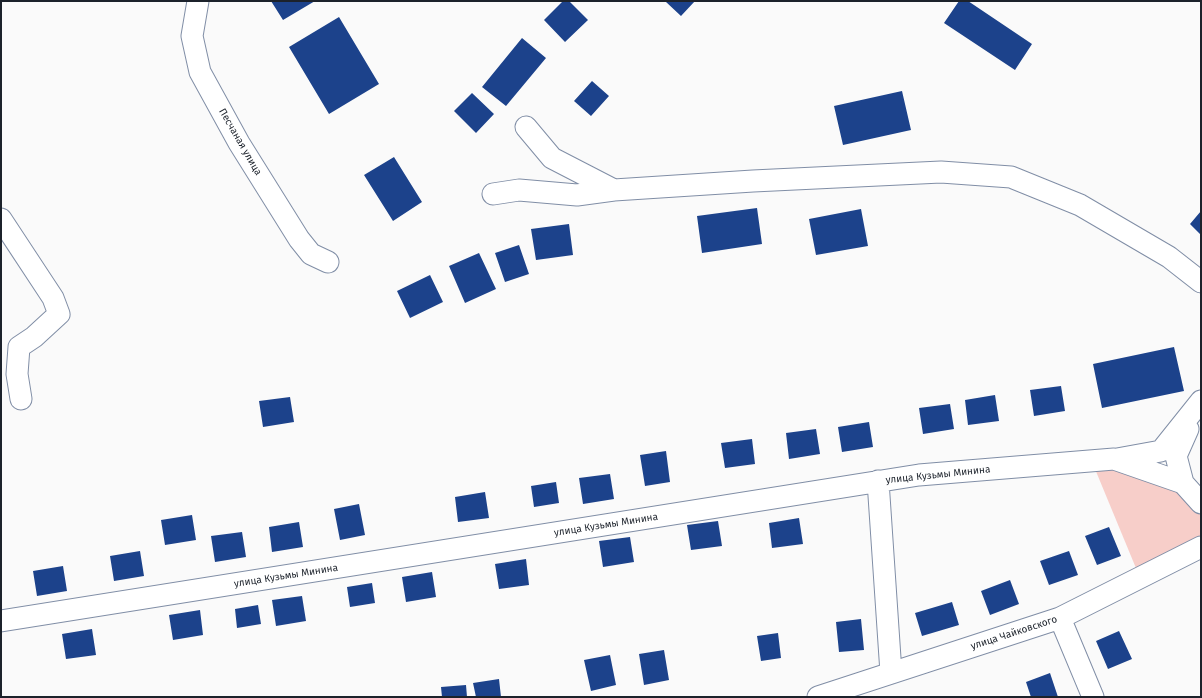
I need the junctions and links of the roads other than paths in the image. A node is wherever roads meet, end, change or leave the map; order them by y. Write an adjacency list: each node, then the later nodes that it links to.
1 (198, 1): 7 (street, Песчаная улица)
2 (526, 127): 3 (street)
3 (614, 190): 4 (street); 8 (street)
4 (493, 194)
5 (1, 219): 6 (street)
6 (9, 248): 9 (street)
7 (328, 262)
8 (1201, 282)
9 (19, 347): 10 (street); 11 (street)
10 (1, 359)
11 (21, 399)
12 (1201, 401): 13 (street); 15 (street)
13 (1114, 459): 14 (street, улица Кузьмы Минина); 15 (street, улица Кузьмы Минина)
14 (878, 481): 19 (street, улица Кузьмы Минина); 20 (street)
15 (1183, 483): 16 (street)
16 (1201, 504)
17 (1201, 547): 18 (street, улица Чайковского)
18 (1060, 618): 20 (street, улица Чайковского); 22 (street)
19 (1, 621)
20 (891, 673): 21 (street, улица Чайковского)
21 (821, 697)
22 (1093, 697)

